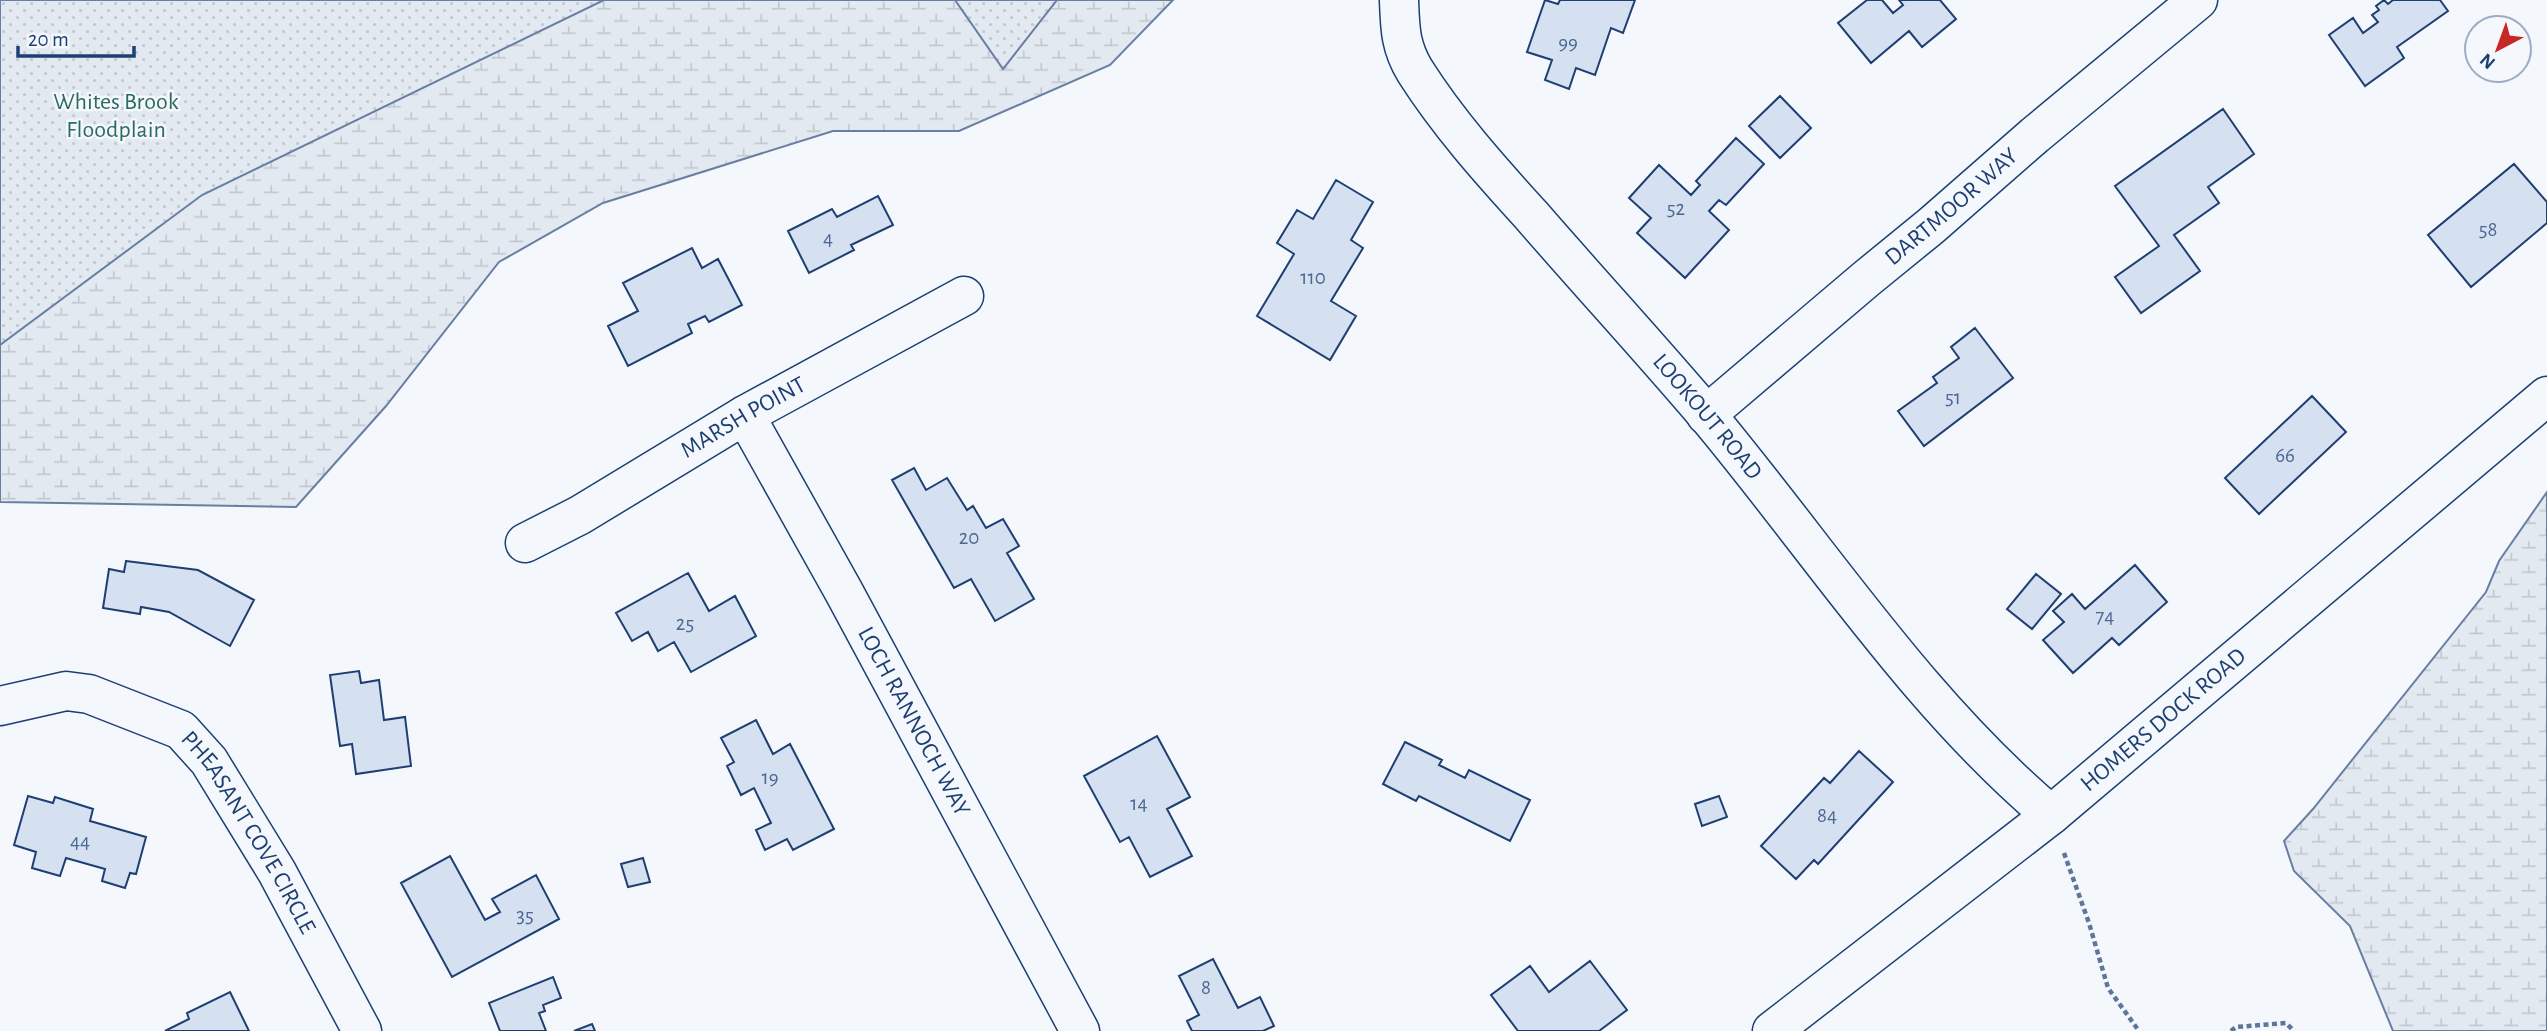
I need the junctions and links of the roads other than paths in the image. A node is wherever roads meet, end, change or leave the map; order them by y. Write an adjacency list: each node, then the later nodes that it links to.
1 (1399, 0): 6 (street, LOOKOUT ROAD)
2 (2198, 0): 6 (street, DARTMOOR WAY)
3 (964, 296): 5 (street, MARSH POINT)
4 (2547, 396): 9 (street, HOMERS DOCK ROAD)
5 (745, 415): 7 (street, MARSH POINT); 11 (street, LOCH RANNOCH WAY)
6 (1706, 415): 9 (street, LOOKOUT ROAD)
7 (525, 543)
8 (0, 706): 10 (street, PHEASANT COVE CIRCLE)
9 (2051, 816): 12 (street, HOMERS DOCK ROAD)
10 (362, 1031)
11 (1080, 1031)
12 (1772, 1031)

